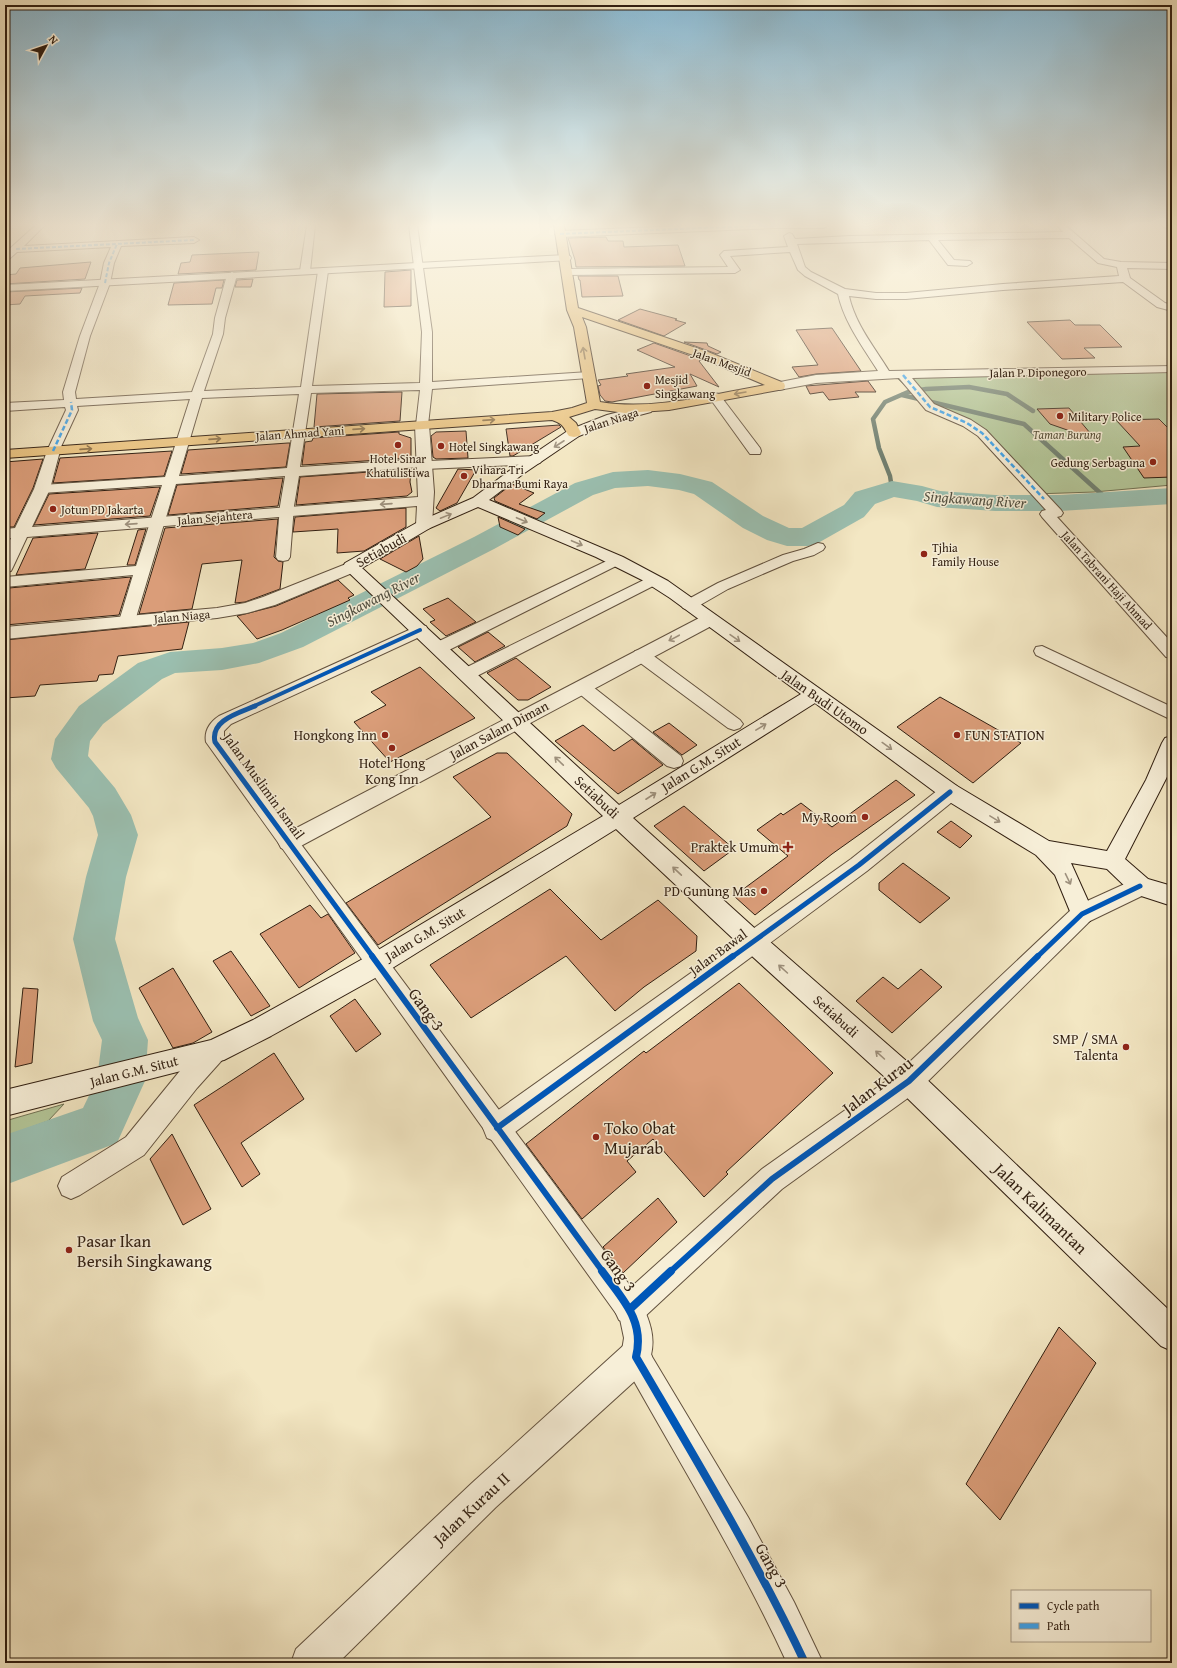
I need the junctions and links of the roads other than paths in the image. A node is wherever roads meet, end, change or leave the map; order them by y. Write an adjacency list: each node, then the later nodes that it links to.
1 (97, 303): 21 (street)
2 (224, 303): 19 (street)
3 (318, 303): 18 (street)
4 (423, 303): 16 (street)
5 (572, 303): 9 (main road)
6 (846, 303): 14 (street)
7 (1158, 303): 8 (street)
8 (1172, 308)
9 (573, 310): 10 (main road, Jalan Mesjid); 11 (main road)
10 (610, 323): 11 (main road); 17 (main road, Jalan Mesjid)
11 (580, 327): 13 (main road, one-way to 11)
12 (1172, 369): 15 (street, Jalan P. Diponegoro)
13 (589, 375): 16 (street); 22 (main road)
14 (886, 375): 15 (street, Jalan P. Diponegoro); 17 (street, Jalan P. Diponegoro)
15 (906, 379): 59 (street, Jalan Tabrani Haji Ahmad)
16 (426, 386): 18 (street); 26 (street)
17 (779, 386): 20 (main road, one-way to 20)
18 (306, 390): 19 (street); 27 (street)
19 (197, 394): 21 (street); 29 (street)
20 (715, 397): 24 (main road); 31 (street)
21 (71, 402): 23 (street); 30 (street)
22 (594, 405): 24 (main road); 25 (main road, Jalan Ahmad Yani)
23 (5, 407)
24 (646, 409): 28 (street, Jalan Niaga)
25 (552, 416): 26 (main road, Jalan Ahmad Yani, one-way to 25); 28 (main road)
26 (422, 425): 27 (main road, Jalan Ahmad Yani, one-way to 26); 34 (street)
27 (299, 433): 29 (main road, Jalan Ahmad Yani, one-way to 27); 35 (street)
28 (574, 433): 33 (street, Jalan Niaga, one-way to 33)
29 (183, 442): 30 (main road, Jalan Ahmad Yani, one-way to 29); 36 (street)
30 (53, 451): 32 (main road, Jalan Ahmad Yani); 37 (street)
31 (755, 451)
32 (5, 454)
33 (535, 460): 34 (street); 38 (street, Jalan Niaga)
34 (425, 464): 35 (street); 39 (street)
35 (292, 472): 36 (street); 40 (street)
36 (171, 480): 37 (street); 41 (street)
37 (42, 489): 43 (street)
38 (478, 501): 42 (street, Setiabudi, one-way to 38); 46 (street, Jalan Budi Utomo, one-way to 46)
39 (425, 502): 40 (street, Jalan Sejahtera, one-way to 40); 42 (street)
40 (287, 512): 41 (street, Jalan Sejahtera); 45 (street)
41 (158, 522): 43 (street, Jalan Sejahtera, one-way to 43); 49 (street)
42 (424, 525): 48 (street, Setiabudi)
43 (13, 533): 47 (street)
44 (818, 547): 52 (street)
45 (283, 558)
46 (617, 560): 50 (street, Jalan Budi Utomo); 57 (street)
47 (5, 567)
48 (351, 567): 54 (street, Jalan Niaga); 55 (street, Setiabudi)
49 (143, 570): 51 (street); 54 (street)
50 (654, 580): 52 (street, Jalan Budi Utomo); 61 (street)
51 (5, 582)
52 (689, 605): 53 (street, Jalan Budi Utomo)
53 (709, 620): 60 (street, Jalan Salam Diman, one-way to 60); 63 (street, Jalan Budi Utomo, one-way to 63)
54 (127, 621): 56 (street, Jalan Niaga)
55 (420, 630): 57 (street, Setiabudi); 71 (street, Jalan Muslimin Ismail)
56 (5, 633)
57 (439, 648): 61 (street, Setiabudi)
58 (1042, 651): 64 (street)
59 (1172, 653)
60 (641, 655): 62 (street, Jalan Salam Diman); 66 (street)
61 (467, 674): 65 (street, Setiabudi)
62 (582, 686): 65 (street, Jalan Salam Diman); 68 (street)
63 (814, 695): 69 (street, Jalan Budi Utomo, one-way to 69); 70 (street, Jalan G.M. Situt, one-way to 63)
64 (1172, 714)
65 (516, 721): 70 (street, Setiabudi, one-way to 65); 71 (street, Jalan Salam Diman)
66 (734, 724)
67 (1172, 743): 73 (street)
68 (674, 761)
69 (950, 792): 72 (street, Jalan Budi Utomo, one-way to 72); 77 (street, Jalan Bawal)
70 (618, 817): 77 (street, Setiabudi, one-way to 70); 78 (street, Jalan G.M. Situt)
71 (289, 842): 78 (street, Jalan Muslimin Ismail)
72 (1044, 849): 73 (street, Jalan Budi Utomo); 76 (street, one-way to 76)
73 (1113, 861): 74 (street)
74 (1140, 886): 75 (street); 76 (street, Jalan Kurau)
75 (1172, 896)
76 (1082, 914): 80 (street, Jalan Kurau)
77 (752, 941): 80 (street, Setiabudi, one-way to 77); 82 (street, Jalan Bawal)
78 (377, 964): 79 (street, Jalan G.M. Situt); 82 (street, Gang 3)
79 (215, 1051): 81 (street, Jalan G.M. Situt); 83 (street)
80 (909, 1081): 84 (street, Jalan Kurau); 85 (street, Jalan Kalimantan)
81 (5, 1103)
82 (497, 1128): 84 (street, Gang 3)
83 (71, 1186)
84 (630, 1309): 86 (street, Gang 3)
85 (1172, 1336)
86 (636, 1357): 87 (street, Jalan Kurau II); 88 (street, Gang 3)
87 (323, 1658)
88 (805, 1663)

